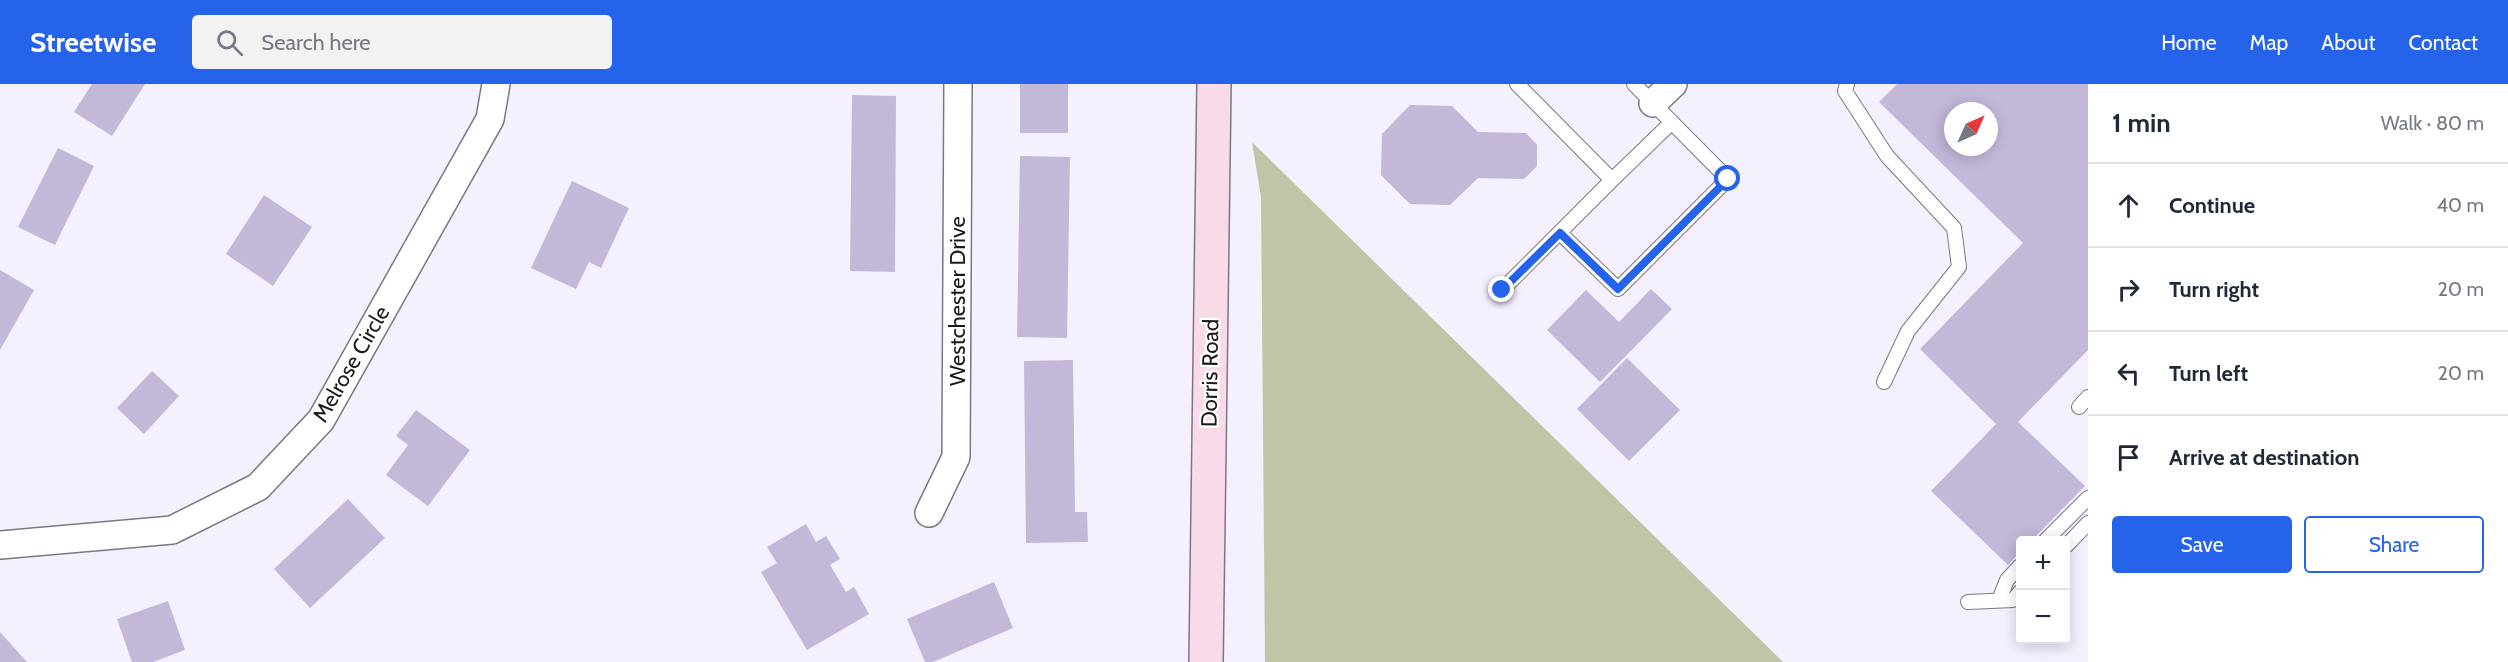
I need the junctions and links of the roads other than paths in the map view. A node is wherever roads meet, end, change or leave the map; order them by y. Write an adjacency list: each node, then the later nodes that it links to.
1 (496, 84): 18 (street, Melrose Circle)
2 (958, 84): 14 (street, Westchester Drive)
3 (1214, 84): 23 (street, Dorris Road)
4 (1517, 84): 9 (lane)
5 (1634, 84): 8 (lane)
6 (1673, 84): 8 (street)
7 (1846, 84): 12 (lane)
8 (1663, 112): 9 (lane); 10 (lane)
9 (1612, 180): 10 (lane)
10 (1560, 233): 11 (lane)
11 (1502, 290)
12 (1884, 382)
13 (2088, 498): 16 (lane)
14 (929, 513)
15 (2088, 522): 17 (lane)
16 (2050, 536)
17 (2070, 542)
18 (0, 545)
19 (2016, 571): 21 (lane)
20 (2016, 597): 21 (lane)
21 (1999, 600): 22 (lane)
22 (1968, 602)
23 (1206, 662)

